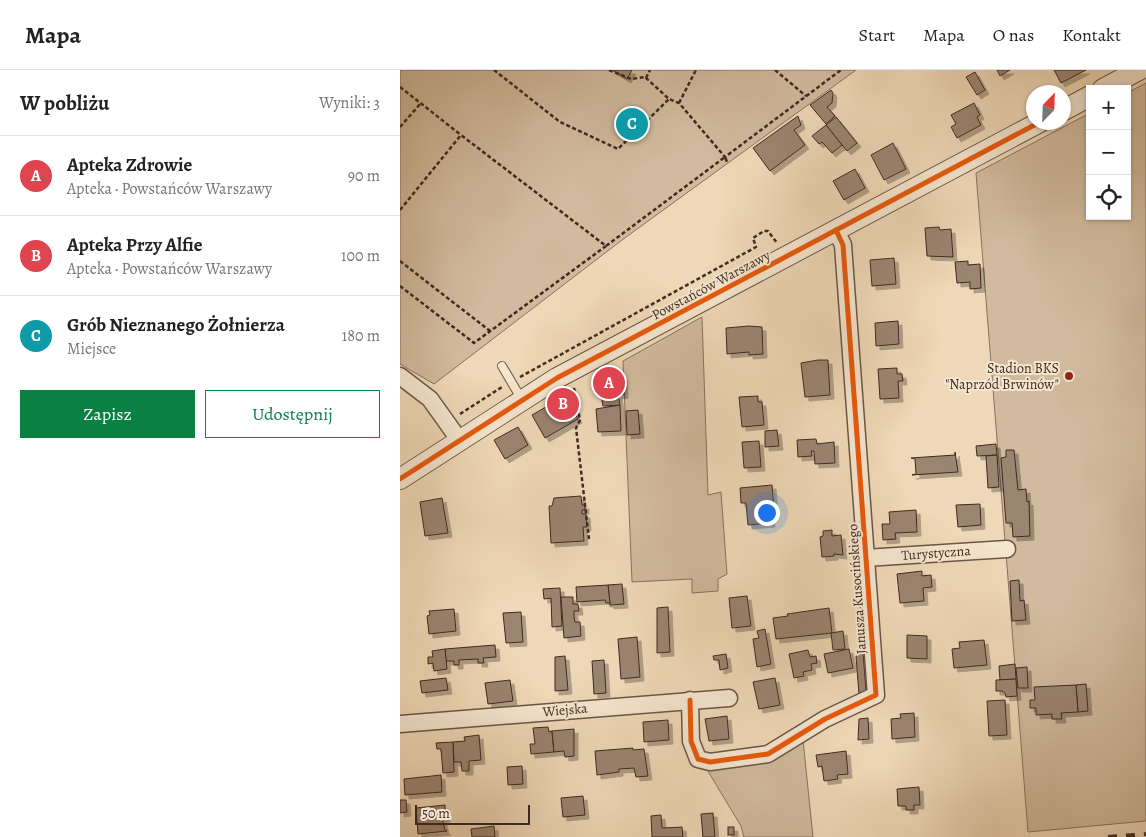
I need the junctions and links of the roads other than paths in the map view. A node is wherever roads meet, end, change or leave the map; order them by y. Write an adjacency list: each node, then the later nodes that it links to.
1 (1139, 70): 2 (street)
2 (1111, 85)
3 (1086, 98): 4 (street)
4 (1071, 106)
5 (1026, 129): 6 (street, Powstańców Warszawy)
6 (836, 230): 9 (street, Powstańców Warszawy); 13 (street, Janusza Kusocińskiego)
7 (502, 366): 9 (lane)
8 (400, 376): 10 (street)
9 (522, 400): 10 (street, Powstańców Warszawy)
10 (460, 441): 11 (street, Powstańców Warszawy)
11 (400, 479)
12 (1007, 549): 13 (street, Turystyczna)
13 (865, 558): 15 (street, Janusza Kusocińskiego)
14 (729, 698): 15 (street, Wiejska)
15 (690, 700): 16 (street, Wiejska)
16 (400, 724)

